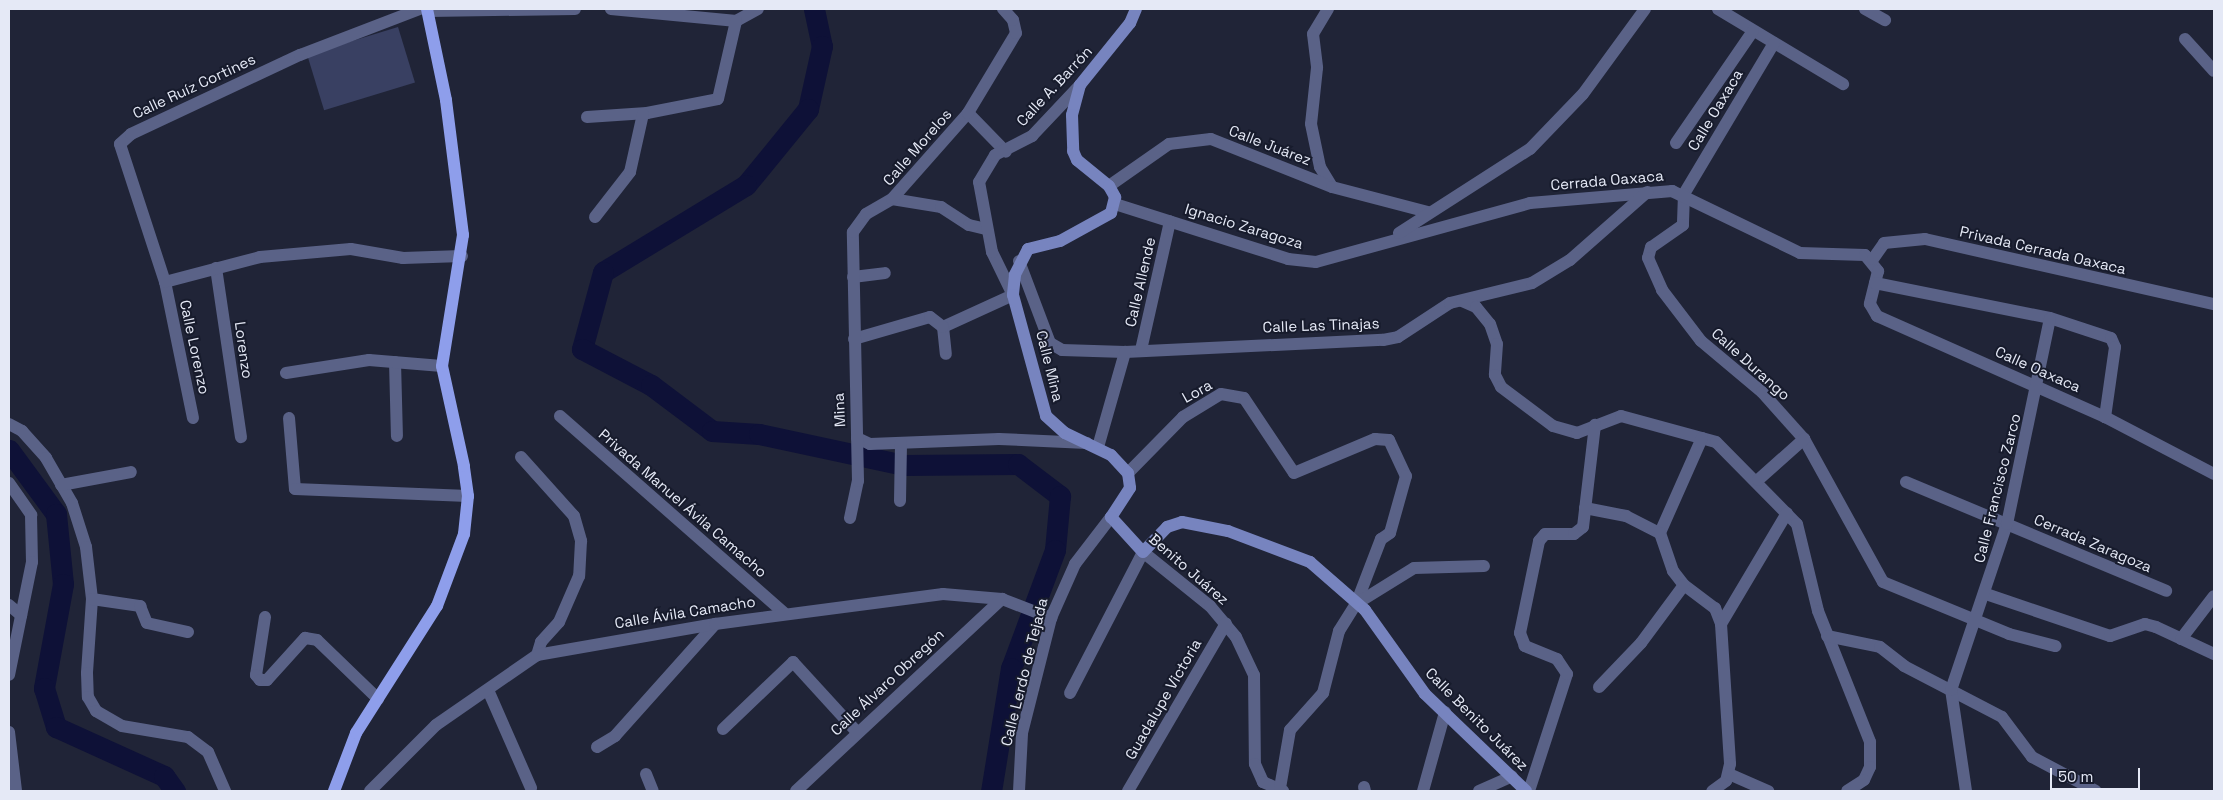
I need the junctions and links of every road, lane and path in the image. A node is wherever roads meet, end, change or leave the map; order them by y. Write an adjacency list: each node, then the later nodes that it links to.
1 (575, 9): 10 (street, Calle Ruíz Cortines)
2 (611, 9): 11 (street)
3 (758, 9): 11 (street)
4 (1003, 9): 19 (street, Calle Morelos)
5 (1136, 9): 18 (street, Calle A. Barrón)
6 (1327, 9): 25 (street)
7 (1645, 9): 30 (street)
8 (1718, 9): 13 (street)
9 (1865, 9): 12 (street)
10 (425, 10): 35 (main road); 41 (street, Calle Ruíz Cortines)
11 (741, 16): 20 (street)
12 (1885, 20)
13 (1754, 31): 15 (street); 22 (street)
14 (2185, 39): 16 (street)
15 (1774, 43): 17 (street); 27 (street, Calle Oaxaca)
16 (2214, 71)
17 (1843, 84)
18 (1080, 85): 23 (street, Calle A. Barrón); 24 (street)
19 (968, 113): 23 (street); 28 (street, Calle Morelos)
20 (643, 114): 21 (street); 31 (street)
21 (587, 117)
22 (1676, 143)
23 (1006, 152): 33 (street, Calle A. Barrón)
24 (1109, 186): 25 (street, Calle Juárez); 29 (street)
25 (1332, 187): 30 (street, Calle Juárez)
26 (1647, 192): 27 (street, Cerrada Oaxaca); 34 (street, Cerrada Oaxaca); 44 (street, Calle Las Tinajas)
27 (1684, 194): 36 (street, Cerrada Oaxaca); 65 (street, Calle Durango)
28 (892, 199): 33 (street, Calle Morelos); 40 (street, Mina)
29 (1115, 204): 32 (street, Ignacio Zaragoza); 37 (street)
30 (1428, 212): 34 (street)
31 (595, 217)
32 (1170, 221): 34 (street, Ignacio Zaragoza); 49 (street, Calle Allende)
33 (986, 229): 43 (street)
34 (1392, 238)
35 (462, 256): 38 (street); 53 (main road)
36 (1873, 259): 42 (street, Calle Oaxaca); 45 (street, Privada Cerrada Oaxaca)
37 (1019, 261): 43 (street); 50 (street, Calle Las Tinajas)
38 (216, 268): 41 (street); 63 (street, Lorenzo)
39 (885, 273): 40 (street)
40 (853, 277): 48 (street, Mina)
41 (165, 282): 58 (street, Calle Lorenzo)
42 (1875, 283): 46 (street); 55 (street, Calle Oaxaca)
43 (1012, 295): 47 (street); 67 (street, Calle Mina)
44 (1462, 301): 49 (street, Calle Las Tinajas); 61 (street)
45 (2214, 304)
46 (2050, 318): 55 (street, Calle Francisco Zarco); 57 (street)
47 (942, 328): 48 (street); 51 (street)
48 (854, 339): 66 (street, Mina)
49 (1141, 350): 50 (street, Calle Las Tinajas)
50 (1126, 352): 67 (street)
51 (946, 354)
52 (395, 362): 53 (street); 54 (street); 62 (street)
53 (442, 366): 77 (main road)
54 (286, 373)
55 (2038, 386): 57 (street, Calle Oaxaca); 83 (street, Calle Francisco Zarco)
56 (560, 416): 95 (street, Privada Manuel Ávila Camacho)
57 (2105, 417): 72 (street, Calle Oaxaca)
58 (193, 418)
59 (289, 418): 77 (street)
60 (9, 424): 76 (street)
61 (1595, 425): 64 (street); 79 (street)
62 (397, 436)
63 (241, 437)
64 (1702, 438): 73 (street); 84 (street)
65 (1804, 439): 73 (street); 99 (street, Calle Durango)
66 (857, 443): 68 (street, Mina); 82 (street)
67 (1093, 445): 68 (street, Mina); 71 (street, Calle Mina)
68 (899, 448): 78 (street)
69 (521, 458): 108 (street)
70 (131, 472): 76 (street)
71 (1128, 473): 81 (street); 93 (street, Lora)
72 (2214, 474)
73 (1758, 480): 80 (street)
74 (1906, 482): 83 (street, Cerrada Zaragoza)
75 (9, 483): 96 (street)
76 (61, 485): 91 (street)
77 (468, 496): 114 (main road)
78 (900, 501)
79 (1585, 508): 84 (street); 135 (street)
80 (1787, 513): 102 (street); 104 (street)
81 (1111, 517): 85 (street, Benito Juárez); 98 (street, Calle Lerdo de Tejada)
82 (850, 518)
83 (2008, 524): 88 (street, Cerrada Zaragoza); 89 (street, Calle Francisco Zarco)
84 (1660, 533): 87 (street)
85 (1143, 552): 93 (street, Calle Benito Juárez); 100 (street, Benito Juárez); 113 (street)
86 (1484, 566): 93 (street)
87 (1684, 585): 102 (street); 110 (street)
88 (2166, 591)
89 (1986, 594): 99 (street, Calle Francisco Zarco); 105 (street)
90 (2214, 596): 105 (street)
91 (92, 598): 103 (street); 126 (street)
92 (1002, 598): 95 (street, Calle Ávila Camacho); 98 (street, Calle Ávila Camacho); 118 (street, Calle Álvaro Obregón)
93 (1356, 604): 115 (street, Calle Benito Juárez); 124 (street)
94 (9, 605): 96 (street)
95 (784, 613): 101 (street, Calle Ávila Camacho)
96 (21, 615): 109 (street)
97 (265, 617): 114 (street)
98 (1051, 618): 131 (street, Calle Lerdo de Tejada)
99 (1977, 619): 106 (street, Calle Durango); 112 (street, Calle Francisco Zarco)
100 (1226, 623): 124 (street); 132 (street, Guadalupe Victoria)
101 (715, 624): 108 (street, Calle Ávila Camacho); 119 (street)
102 (1721, 624): 121 (street)
103 (188, 632)
104 (1827, 636): 112 (street); 138 (street)
105 (2181, 639): 107 (street)
106 (2054, 646)
107 (2214, 654)
108 (537, 656): 111 (street, Calle Ávila Camacho)
109 (9, 675)
110 (1599, 687)
111 (488, 690): 123 (street); 128 (street, Calle Ávila Camacho)
112 (1951, 690): 139 (street); 140 (street)
113 (1070, 693)
114 (378, 699): 127 (main road)
115 (1445, 712): 122 (street, Calle Benito Juárez); 133 (street)
116 (723, 729): 118 (street)
117 (9, 732): 125 (street)
118 (857, 732): 130 (street, Calle Álvaro Obregón)
119 (596, 747)
120 (646, 774): 129 (street)
121 (1729, 774): 136 (street); 137 (street)
122 (1512, 776): 134 (street); 135 (street, Calle Benito Juárez)
123 (531, 788)
124 (1282, 790)
125 (16, 791)
126 (225, 791)
127 (334, 791)
128 (370, 791)
129 (653, 791)
130 (796, 791)
131 (1019, 791)
132 (1128, 791)
133 (1423, 791)
134 (1480, 791)
135 (1528, 791)
136 (1712, 791)
137 (1768, 791)
138 (1847, 791)
139 (1966, 791)
140 (2096, 791)

